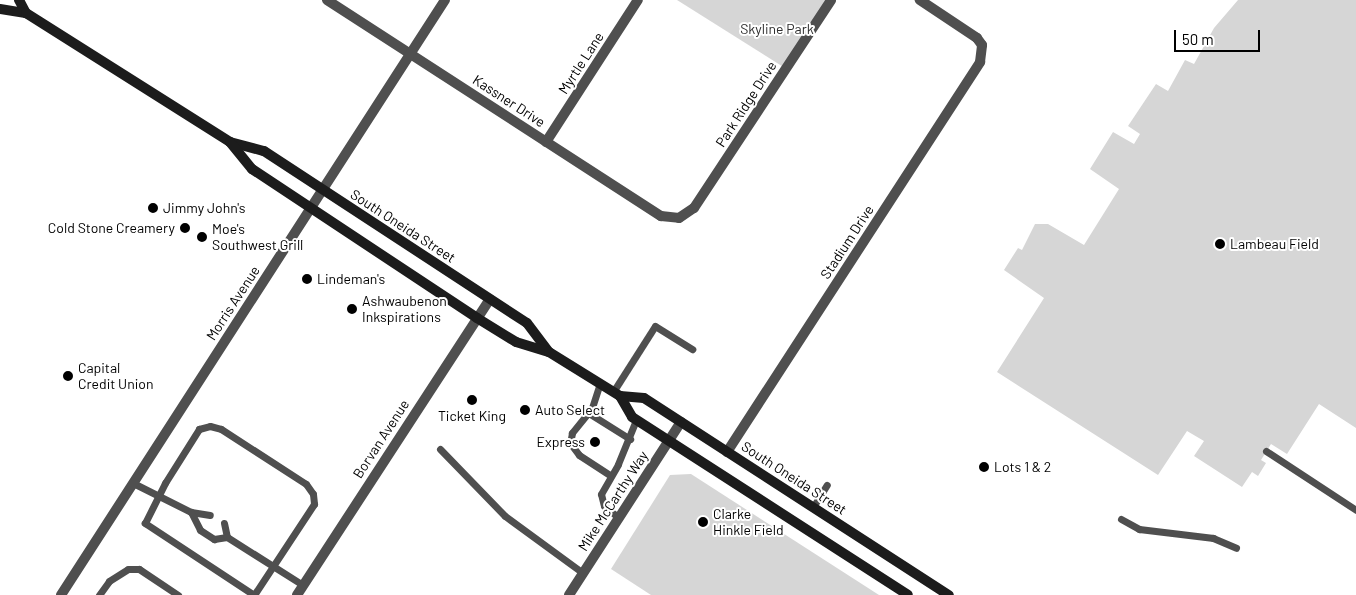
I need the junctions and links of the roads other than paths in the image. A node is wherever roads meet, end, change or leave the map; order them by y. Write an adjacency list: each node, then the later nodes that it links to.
1 (19, 0): 8 (street, South Oneida Street)
2 (327, 0): 9 (street, Kassner Drive)
3 (445, 0): 9 (street, Morris Avenue)
4 (638, 0): 11 (street, Myrtle Lane)
5 (831, 0): 14 (street, Park Ridge Drive)
6 (920, 0): 28 (street, Stadium Drive)
7 (0, 9): 8 (street, South Oneida Street)
8 (26, 13): 10 (street, South Oneida Street)
9 (410, 54): 11 (street, Kassner Drive); 12 (street, Morris Avenue)
10 (230, 142): 12 (street, South Oneida Street); 13 (street, South Oneida Street)
11 (546, 142): 14 (street, Kassner Drive)
12 (322, 189): 13 (street, Morris Avenue); 15 (street, South Oneida Street)
13 (310, 208): 16 (street, South Oneida Street); 30 (street, Morris Avenue)
14 (679, 218)
15 (490, 299): 16 (street, Borvan Avenue); 18 (street, South Oneida Street)
16 (477, 318): 18 (street, South Oneida Street); 44 (street, Borvan Avenue)
17 (692, 349): 20 (lane)
18 (549, 352): 19 (street, South Oneida Street)
19 (600, 383): 20 (street, South Oneida Street); 21 (lane)
20 (616, 394): 22 (street, South Oneida Street); 23 (street, South Oneida Street)
21 (588, 412): 24 (lane); 29 (lane)
22 (636, 420): 24 (lane); 25 (street, South Oneida Street)
23 (681, 422): 25 (street, Mike McCarthy Way); 28 (street, South Oneida Street)
24 (630, 439): 29 (lane)
25 (669, 441): 37 (street, Mike McCarthy Way); 50 (street, South Oneida Street)
26 (440, 449): 43 (lane)
27 (1266, 451): 34 (lane)
28 (727, 452): 33 (street, South Oneida Street)
29 (611, 476): 37 (lane)
30 (133, 483): 32 (lane); 45 (street, Morris Avenue)
31 (827, 485): 33 (lane)
32 (160, 496): 35 (lane); 42 (lane); 42 (lane)
33 (813, 507): 51 (street, South Oneida Street)
34 (1356, 510)
35 (191, 512): 36 (lane); 40 (lane)
36 (210, 514)
37 (619, 518): 43 (street, Mike McCarthy Way)
38 (1121, 519): 41 (lane)
39 (224, 524): 40 (lane)
40 (227, 537): 42 (lane)
41 (1236, 548)
42 (274, 566): 44 (lane)
43 (583, 573): 49 (street, Mike McCarthy Way)
44 (303, 585): 48 (street, Borvan Avenue)
45 (61, 595)
46 (99, 595): 47 (lane)
47 (178, 595)
48 (297, 595)
49 (569, 595)
50 (908, 595)
51 (949, 595)

